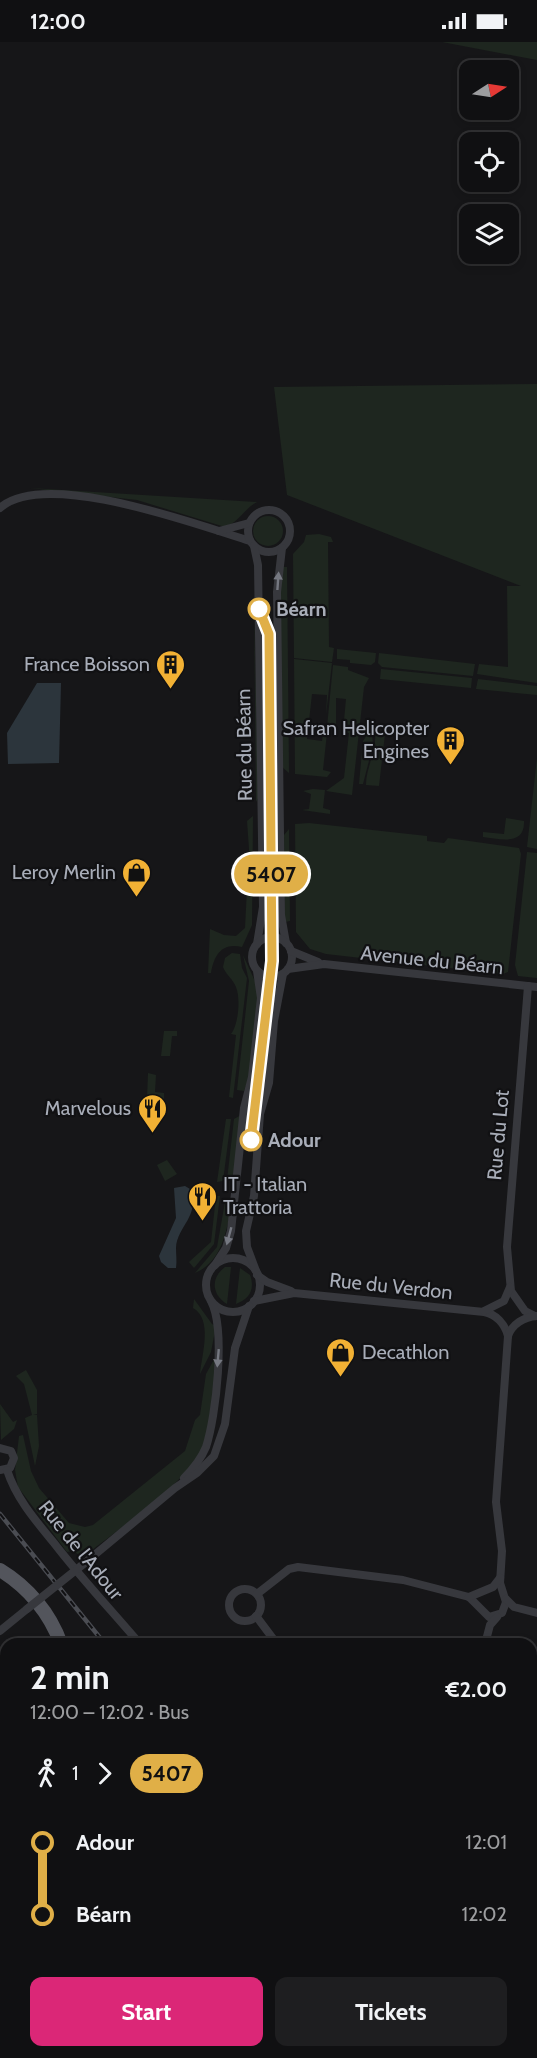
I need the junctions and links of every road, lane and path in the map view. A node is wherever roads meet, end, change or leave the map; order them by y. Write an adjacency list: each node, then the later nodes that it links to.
1 (0, 508): 3 (street)
2 (249, 523): 3 (street); 4 (street); 5 (street)
3 (216, 531): 4 (street)
4 (252, 544): 5 (street); 6 (street, Rue du Béarn)
5 (282, 548): 7 (street, Rue du Béarn, one-way to 5)
6 (257, 944): 7 (street); 9 (street)
7 (288, 947): 8 (street, Avenue du Béarn); 10 (street)
8 (324, 964): 10 (street, Avenue du Béarn); 11 (street, Avenue du Béarn)
9 (257, 971): 10 (street); 12 (street, one-way to 12)
10 (285, 971): 13 (street)
11 (532, 987): 14 (street, Rue du Lot)
12 (215, 1265): 13 (street); 16 (street)
13 (257, 1273): 15 (street, Rue du Verdon); 18 (street)
14 (510, 1287): 17 (street); 19 (street)
15 (294, 1293): 18 (street, Rue du Verdon); 20 (street, Rue du Verdon)
16 (211, 1301): 18 (street); 27 (street, one-way to 27)
17 (502, 1303): 19 (street); 20 (street); 22 (street)
18 (252, 1304): 27 (street)
19 (520, 1304): 21 (street); 23 (street)
20 (484, 1311): 22 (street)
21 (536, 1316): 23 (street)
22 (501, 1322): 23 (street); 24 (street)
23 (518, 1323): 24 (street)
24 (508, 1336): 29 (street)
25 (0, 1448): 26 (street, Rue de l'Adour)
26 (4, 1470): 44 (street, Rue de l'Adour)
27 (175, 1488): 41 (street, bridge)
28 (0, 1571): 42 (main road); 43 (main road)
29 (500, 1578): 30 (street); 32 (street)
30 (485, 1592): 32 (street); 33 (street); 34 (street)
31 (257, 1594): 33 (street); 39 (street); 39 (street)
32 (504, 1596): 35 (street); 37 (street)
33 (469, 1597): 34 (street)
34 (479, 1607): 38 (street)
35 (518, 1608): 36 (street); 37 (street)
36 (537, 1613)
37 (500, 1614): 38 (street); 40 (street)
38 (485, 1615): 40 (street)
39 (256, 1616): 45 (street)
40 (488, 1629): 46 (street)
41 (0, 1631)
42 (51, 1638)
43 (59, 1638)
44 (134, 1638)
45 (272, 1638)
46 (486, 1638)

